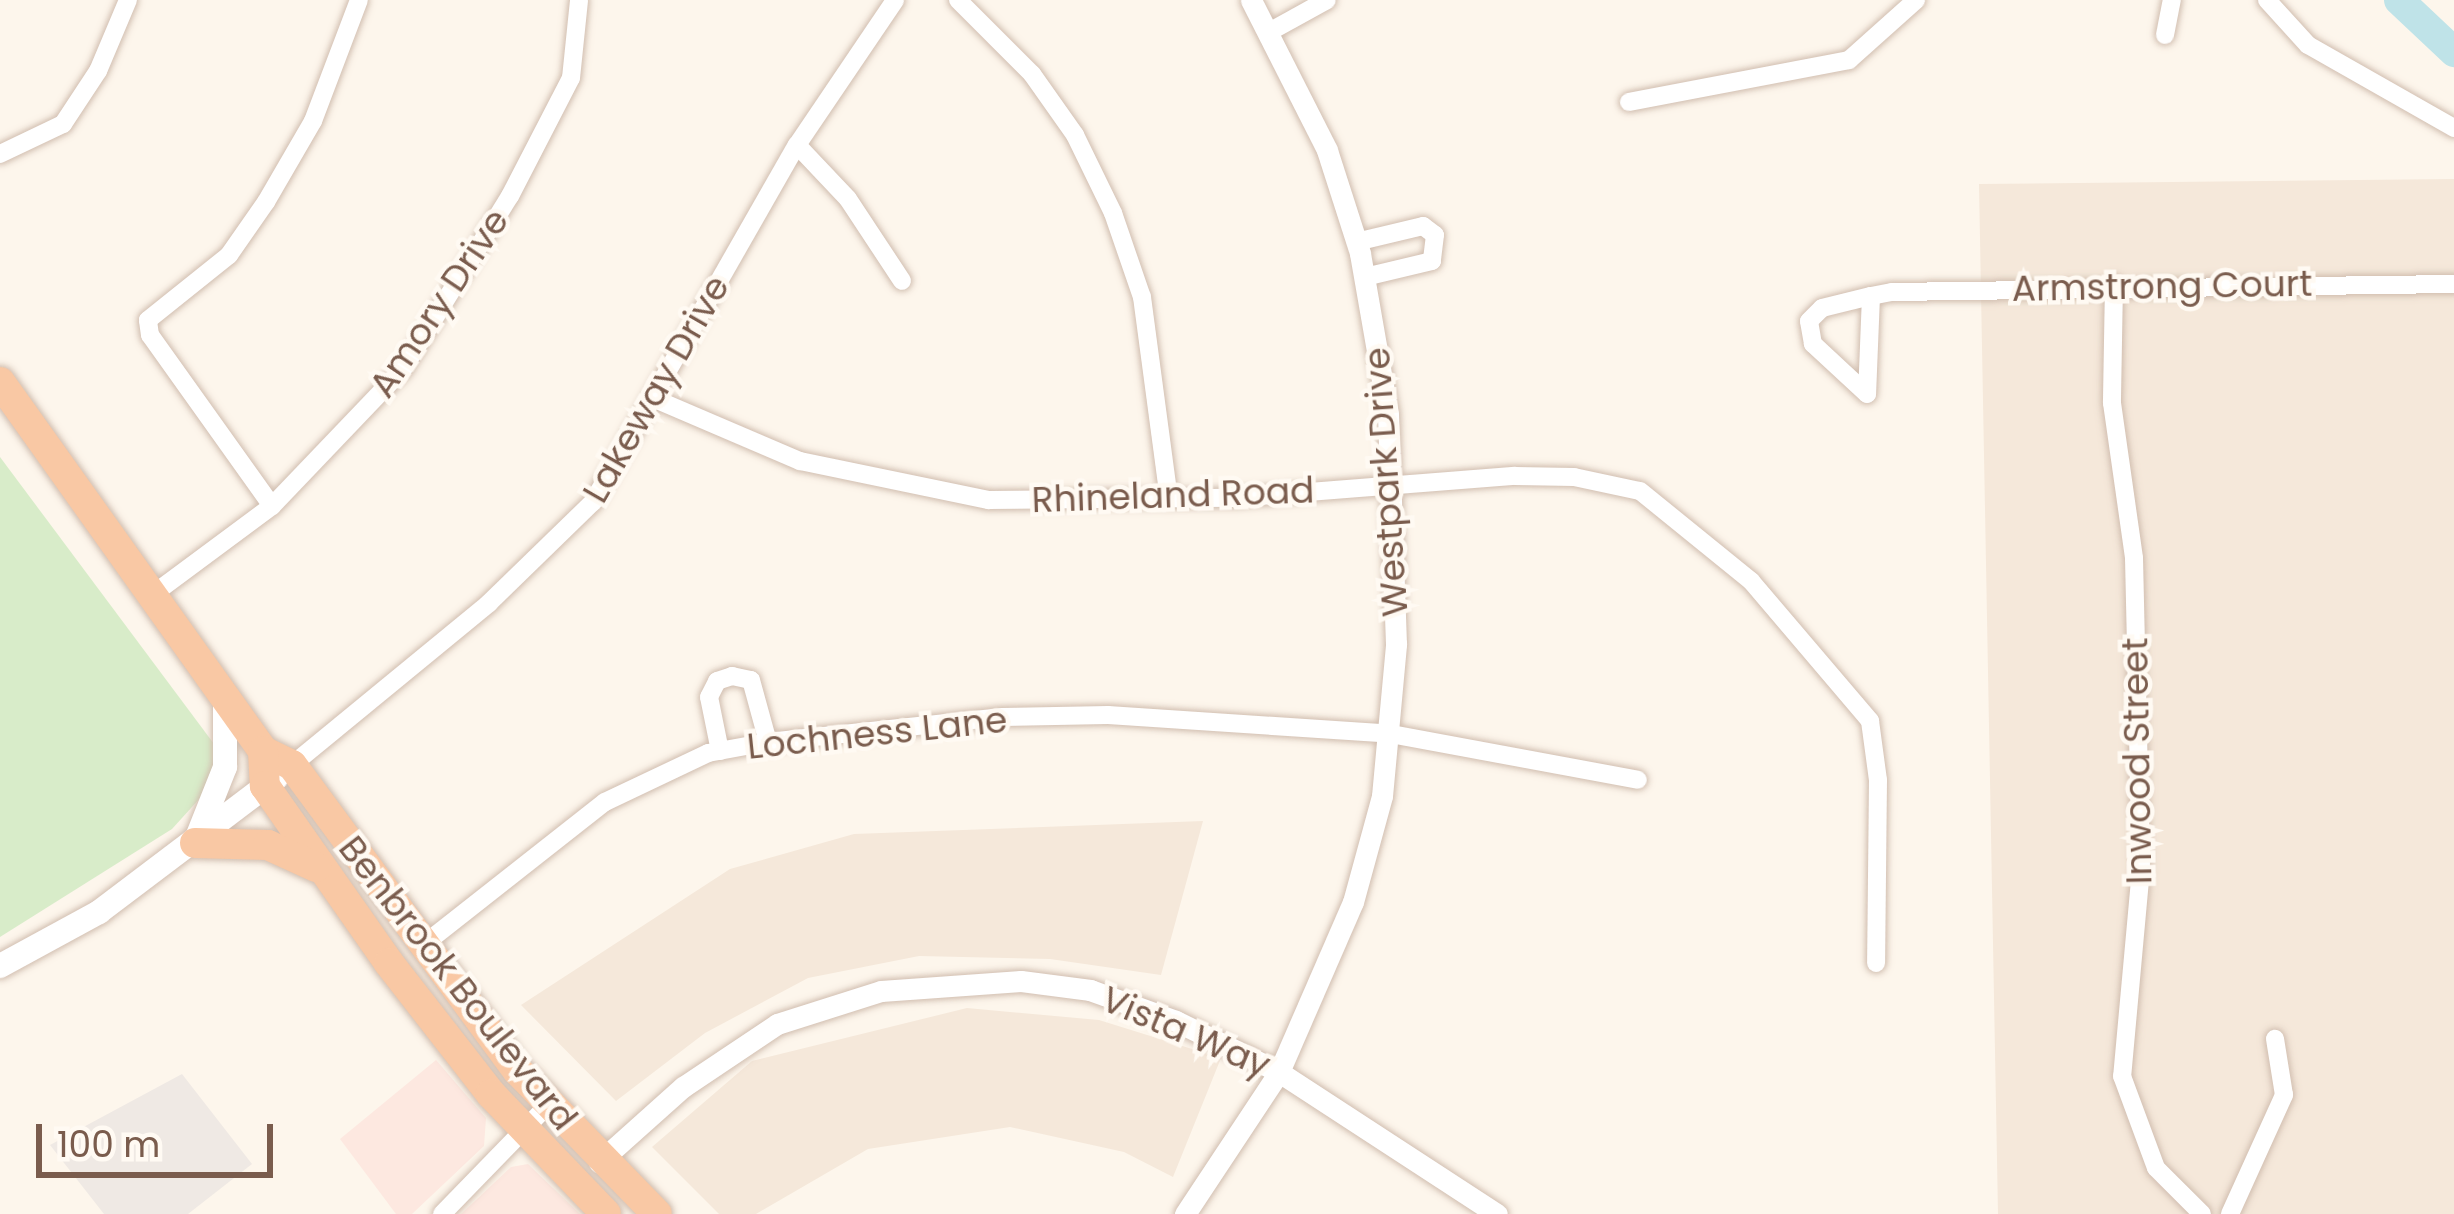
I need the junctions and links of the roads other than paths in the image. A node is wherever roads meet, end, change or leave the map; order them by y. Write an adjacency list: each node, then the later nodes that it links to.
1 (128, 0): 16 (street)
2 (359, 0): 27 (street)
3 (579, 0): 27 (street, Amory Drive)
4 (895, 0): 15 (street, Lakeway Drive)
5 (958, 0): 26 (street)
6 (1251, 0): 11 (street, Westpark Drive)
7 (1327, 0): 11 (street)
8 (1916, 0): 13 (street)
9 (2172, 0): 12 (street)
10 (2267, 0): 14 (street)
11 (1269, 32): 17 (street, Westpark Drive)
12 (2165, 34)
13 (1629, 102)
14 (2454, 128)
15 (797, 145): 19 (street); 24 (street, Lakeway Drive)
16 (0, 154)
17 (1356, 242): 18 (street, Westpark Drive); 18 (street)
18 (1365, 277): 25 (street, Westpark Drive)
19 (902, 281)
20 (2114, 284): 21 (street, Armstrong Court); 22 (street, Armstrong Court); 52 (street, Inwood Street)
21 (2454, 284)
22 (1871, 296): 22 (street, Armstrong Court)
23 (0, 382): 28 (highway, Benbrook Boulevard)
24 (656, 399): 26 (street, Rhineland Road); 34 (street, Lakeway Drive)
25 (1393, 487): 26 (street, Rhineland Road); 30 (street, Westpark Drive); 40 (street, Rhineland Road)
26 (1168, 500)
27 (272, 506): 28 (street, Amory Drive)
28 (152, 595): 29 (highway, Benbrook Boulevard)
29 (225, 698): 32 (highway, Benbrook Boulevard); 37 (main road)
30 (1390, 734): 31 (street, Lochness Lane); 35 (street, Lochness Lane); 43 (street, Westpark Drive)
31 (768, 742): 33 (street, Lochness Lane); 33 (street)
32 (263, 751): 34 (highway, Benbrook Boulevard); 36 (highway, Benbrook Boulevard)
33 (720, 751): 39 (street, Lochness Lane)
34 (292, 765): 36 (main road); 39 (highway, Benbrook Boulevard)
35 (1638, 780)
36 (266, 786): 37 (main road); 38 (highway, Benbrook Boulevard)
37 (195, 843): 38 (highway); 41 (main road)
38 (321, 870): 45 (highway, Benbrook Boulevard)
39 (423, 945): 44 (highway, Benbrook Boulevard)
40 (1876, 963)
41 (0, 966)
42 (2275, 1039): 53 (street)
43 (1280, 1072): 46 (street, Vista Way); 50 (street, Westpark Drive); 51 (street, Vista Way)
44 (548, 1106): 45 (street); 46 (highway, Benbrook Boulevard)
45 (524, 1130): 47 (street); 48 (highway, Benbrook Boulevard)
46 (599, 1162): 49 (highway, Benbrook Boulevard)
47 (442, 1214)
48 (606, 1214)
49 (657, 1214)
50 (1184, 1214)
51 (1497, 1214)
52 (2202, 1214)
53 (2230, 1214)

